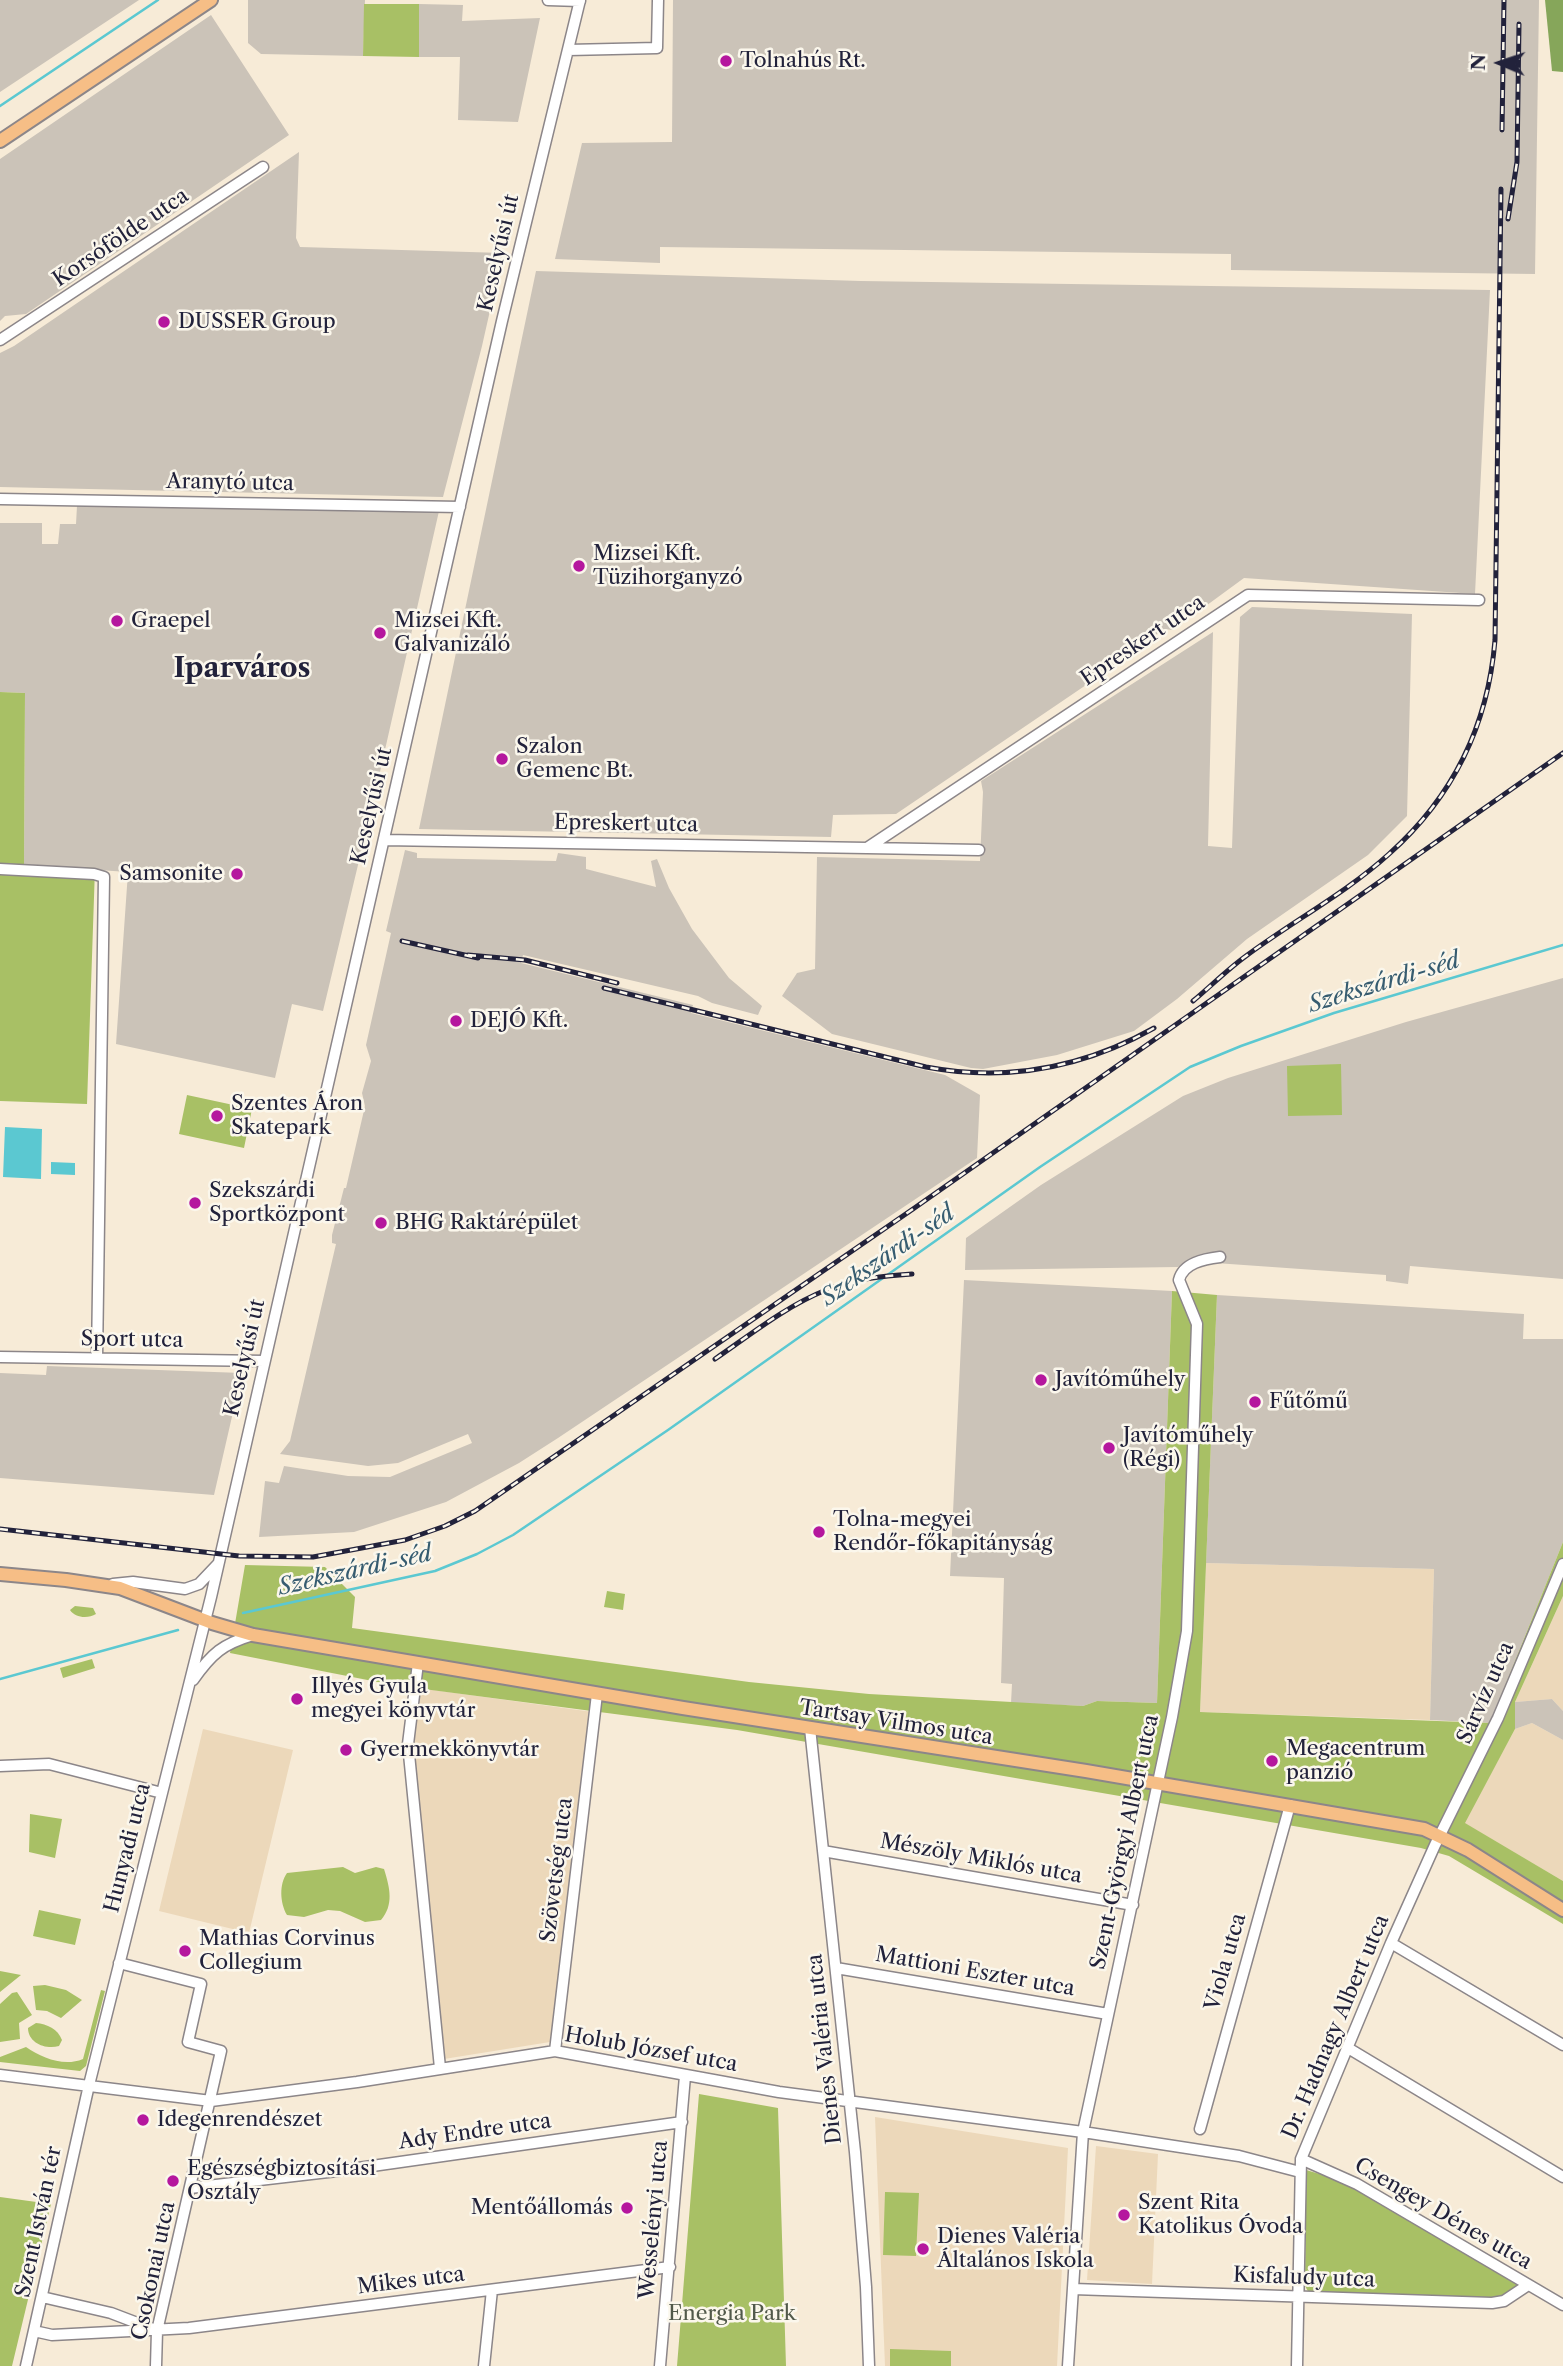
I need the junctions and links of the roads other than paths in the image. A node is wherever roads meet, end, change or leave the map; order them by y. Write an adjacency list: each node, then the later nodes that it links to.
1 (211, 0): 6 (main road)
2 (548, 0): 4 (street)
3 (658, 0): 5 (street)
4 (580, 1): 5 (street, Keselyűsi út)
5 (568, 50): 10 (street, Keselyűsi út)
6 (0, 141)
7 (263, 167): 8 (street, Korsófölde utca)
8 (0, 340)
9 (0, 499): 10 (street, Aranytó utca)
10 (460, 507): 12 (street, Keselyűsi út)
11 (1479, 600): 13 (street, Epreskert utca)
12 (384, 840): 13 (street, Epreskert utca); 19 (street, Keselyűsi út)
13 (867, 848): 14 (street, Epreskert utca)
14 (979, 850)
15 (0, 869): 18 (street)
16 (1220, 1257): 31 (street, Szent-Györgyi Albert utca)
17 (0, 1357): 18 (street, Sport utca)
18 (97, 1358): 19 (street, Sport utca)
19 (264, 1361): 20 (street, Keselyűsi út)
20 (218, 1564): 23 (street); 24 (street, Keselyűsi út)
21 (1563, 1564): 34 (street, Sárvíz utca)
22 (0, 1574): 23 (main road, Tartsay Vilmos utca)
23 (104, 1585): 24 (main road, Tartsay Vilmos utca)
24 (205, 1621): 25 (main road, Tartsay Vilmos utca); 27 (street, Hunyadi utca)
25 (253, 1635): 26 (main road, Tartsay Vilmos utca); 27 (street)
26 (418, 1663): 28 (main road, Tartsay Vilmos utca); 45 (street)
27 (189, 1686): 32 (street, Hunyadi utca)
28 (597, 1694): 29 (main road, Tartsay Vilmos utca); 44 (street, Szövetség utca)
29 (810, 1728): 31 (main road, Tartsay Vilmos utca); 35 (street, Dienes Valéria utca)
30 (0, 1766): 32 (street)
31 (1158, 1783): 33 (main road, Tartsay Vilmos utca); 36 (street, Szent-Györgyi Albert utca)
32 (162, 1793): 39 (street, Hunyadi utca)
33 (1290, 1805): 34 (main road, Tartsay Vilmos utca); 52 (street, Viola utca)
34 (1440, 1835): 37 (main road, Tartsay Vilmos utca); 38 (street, Dr. Hadnagy Albert utca)
35 (823, 1851): 36 (street, Mészöly Miklós utca); 40 (street, Dienes Valéria utca)
36 (1133, 1905): 41 (street, Szent-Györgyi Albert utca)
37 (1563, 1910)
38 (1391, 1943): 42 (street); 43 (street, Dr. Hadnagy Albert utca)
39 (119, 1963): 48 (street, Hunyadi utca); 50 (street, Csokonai utca)
40 (836, 1968): 41 (street, Mattioni Eszter utca); 49 (street, Dienes Valéria utca)
41 (1108, 2014): 53 (street, Szent-Györgyi Albert utca)
42 (1563, 2045)
43 (1348, 2048): 54 (street, Dr. Hadnagy Albert utca); 56 (street)
44 (555, 2051): 45 (street, Holub József utca); 47 (street, Holub József utca)
45 (440, 2068): 50 (street, Holub József utca)
46 (0, 2075): 48 (street, Holub József utca)
47 (685, 2076): 49 (street, Holub József utca); 51 (street, Wesselényi utca)
48 (89, 2085): 50 (street, Holub József utca); 62 (street, Szent István tér)
49 (850, 2099): 53 (street, Holub József utca); 71 (street, Dienes Valéria utca)
50 (211, 2101): 57 (street, Csokonai utca)
51 (682, 2122): 57 (street, Ady Endre utca); 58 (street, Wesselényi utca)
52 (1200, 2129)
53 (1083, 2132): 55 (street); 61 (street, Szent-Györgyi Albert utca)
54 (1301, 2159): 55 (street, Dr. Hadnagy Albert utca); 59 (street, Csengey Dénes utca)
55 (1300, 2172): 63 (street, Dr. Hadnagy Albert utca)
56 (1563, 2178)
57 (190, 2188): 66 (street, Csokonai utca)
58 (670, 2267): 60 (street, Mikes utca); 70 (street, Wesselényi utca)
59 (1528, 2285): 63 (street, Kisfaludy utca); 64 (street, Csengey Dénes utca)
60 (492, 2290): 66 (street, Mikes utca); 69 (street)
61 (1073, 2290): 63 (street, Kisfaludy utca); 72 (street, Szent-Györgyi Albert utca)
62 (42, 2297): 65 (street, Szent István tér); 66 (street, Mikes utca)
63 (1300, 2298): 73 (street, Dr. Hadnagy Albert utca)
64 (1563, 2305)
65 (34, 2331): 66 (street, Mikes utca); 67 (street, Szent István tér)
66 (157, 2331): 68 (street, Csokonai utca)
67 (26, 2366)
68 (156, 2366)
69 (484, 2366)
70 (660, 2366)
71 (869, 2366)
72 (1068, 2366)
73 (1297, 2366)

